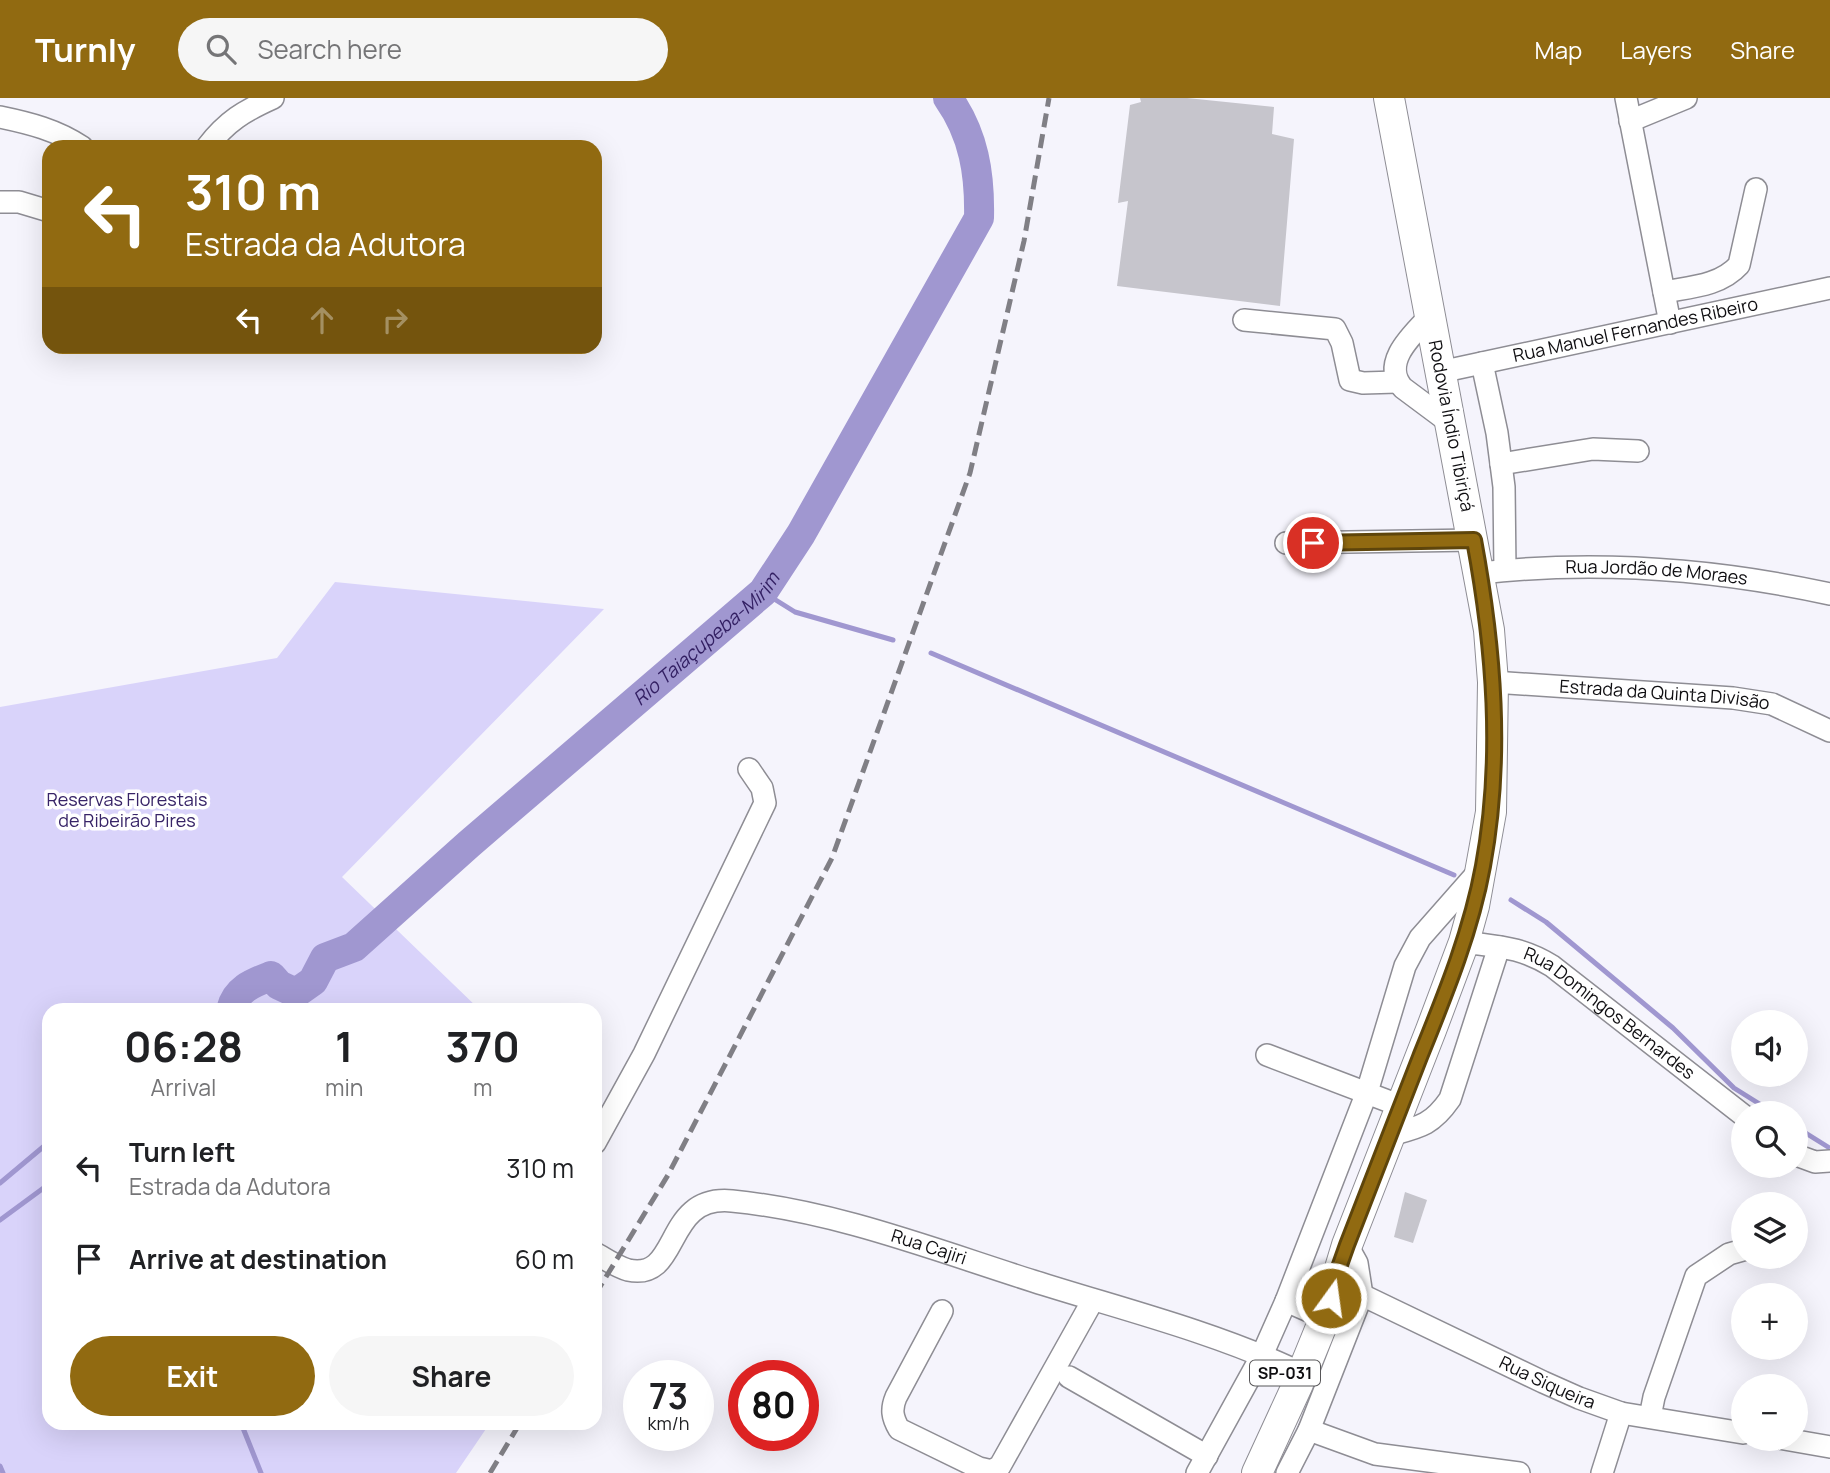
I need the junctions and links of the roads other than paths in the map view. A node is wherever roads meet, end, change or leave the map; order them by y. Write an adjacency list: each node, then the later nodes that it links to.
1 (273, 98): 8 (street)
2 (1389, 98): 14 (highway, Rodovia Índio Tibiriçá / SP-031)
3 (1626, 98): 6 (street)
4 (1686, 98): 6 (street)
5 (0, 117): 7 (street)
6 (1630, 121): 13 (street)
7 (71, 140)
8 (213, 140)
9 (1756, 189): 13 (street)
10 (0, 202): 11 (street)
11 (42, 209)
12 (1830, 288): 16 (street, Rua Manuel Fernandes Ribeiro)
13 (1664, 292): 16 (street)
14 (1430, 316): 18 (highway, Rodovia Índio Tibiriçá / SP-031); 19 (street)
15 (1244, 320): 19 (street)
16 (1670, 323): 17 (street, Rua Manuel Fernandes Ribeiro)
17 (1482, 363): 18 (street, Rua Manuel Fernandes Ribeiro); 22 (street)
18 (1440, 372): 20 (highway, Rodovia Índio Tibiriçá / SP-031)
19 (1397, 382): 20 (street)
20 (1450, 423): 23 (highway, Rodovia Índio Tibiriçá / SP-031)
21 (1638, 451): 22 (street)
22 (1501, 464): 25 (street)
23 (1474, 540): 24 (street); 25 (highway, Rodovia Índio Tibiriçá / SP-031)
24 (1286, 543)
25 (1492, 571): 26 (street, Rua Jordão de Moraes); 27 (highway, Rodovia Índio Tibiriçá / SP-031)
26 (1830, 594)
27 (1493, 682): 28 (street, Estrada da Quinta Divisão); 30 (highway, Rodovia Índio Tibiriçá / SP-031)
28 (1830, 731)
29 (749, 769): 37 (street)
30 (1483, 866): 31 (highway, Rodovia Índio Tibiriçá / SP-031); 34 (street)
31 (1464, 942): 32 (street, Rua Domingos Bernardes); 35 (highway, Rodovia Índio Tibiriçá / SP-031)
32 (1499, 947): 36 (street, Rua Domingos Bernardes); 38 (street)
33 (1267, 1055): 34 (street)
34 (1367, 1092): 35 (street); 47 (street)
35 (1401, 1105): 38 (highway, Rodovia Índio Tibiriçá / SP-031)
36 (1731, 1106)
37 (602, 1130)
38 (1390, 1135): 41 (highway, Rodovia Índio Tibiriçá / SP-031)
39 (1808, 1159): 40 (street)
40 (1830, 1161)
41 (1347, 1245): 44 (highway, Rodovia Índio Tibiriçá / SP-031); 45 (street)
42 (1731, 1254): 52 (street)
43 (602, 1257): 46 (street, Rua Cajiri)
44 (1336, 1276): 47 (highway, Rodovia Índio Tibiriçá / SP-031); 60 (highway, Rodovia Índio Tibiriçá / SP-031)
45 (1362, 1294): 51 (street, Rua Siqueira); 53 (street)
46 (1093, 1300): 48 (street); 49 (street, Rua Cajiri)
47 (1299, 1306): 49 (highway, Rodovia Índio Tibiriçá / SP-031)
48 (942, 1311)
49 (1275, 1361): 58 (street); 59 (highway, Rodovia Índio Tibiriçá / SP-031)
50 (1069, 1377): 58 (street)
51 (1621, 1413): 52 (street, Rua Siqueira); 63 (street)
52 (1650, 1417): 54 (street, Rua Siqueira)
53 (1309, 1430): 57 (street); 61 (street)
54 (1731, 1431)
55 (1808, 1441): 56 (street)
56 (1829, 1443)
57 (1380, 1464): 62 (street)
58 (1202, 1465)
59 (1237, 1473)
60 (1257, 1473)
61 (1287, 1473)
62 (1520, 1473)
63 (1601, 1473)

